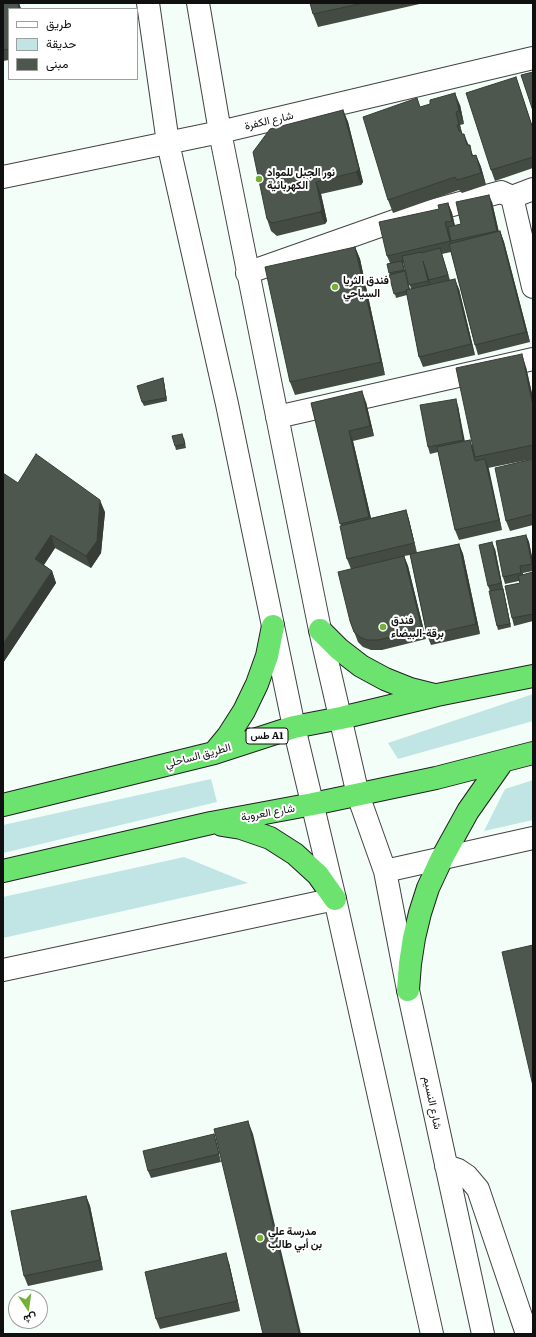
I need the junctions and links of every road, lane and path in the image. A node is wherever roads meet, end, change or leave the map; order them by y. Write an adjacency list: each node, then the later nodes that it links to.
1 (148, 3): 5 (street)
2 (198, 3): 4 (street, شارع النسيم)
3 (533, 58): 4 (street, شارع الكفرة)
4 (220, 132): 5 (street, شارع الكفرة); 9 (street, شارع النسيم)
5 (168, 143): 6 (street, شارع الكفرة); 13 (street)
6 (3, 177)
7 (533, 189): 8 (street)
8 (512, 197): 9 (street); 10 (street)
9 (247, 272): 12 (street, شارع النسيم)
10 (533, 287)
11 (533, 359): 12 (street)
12 (277, 417): 14 (street, شارع النسيم)
13 (273, 626): 18 (street); 20 (highway)
14 (320, 630): 16 (highway); 17 (street, شارع النسيم)
15 (533, 676): 16 (highway, الطريق الساحلي / طس A1)
16 (437, 695): 17 (highway, الطريق الساحلي / طس A1)
17 (340, 718): 18 (highway, الطريق الساحلي / طس A1); 22 (street, شارع النسيم)
18 (294, 727): 20 (highway, الطريق الساحلي / طس A1); 23 (street)
19 (533, 752): 21 (highway, شارع العروبة)
20 (214, 753): 24 (highway, الطريق الساحلي / طس A1)
21 (503, 761): 22 (highway, شارع العروبة); 27 (highway)
22 (358, 795): 23 (highway, شارع العروبة); 28 (street, شارع النسيم)
23 (313, 804): 25 (highway, شارع العروبة); 30 (street)
24 (3, 805)
25 (211, 823): 29 (highway, شارع العروبة); 30 (highway)
26 (533, 838): 27 (street)
27 (442, 858): 28 (street); 32 (highway)
28 (385, 871): 32 (street, شارع النسيم)
29 (3, 872)
30 (335, 899): 31 (street); 34 (street)
31 (3, 970)
32 (408, 990): 33 (street, شارع النسيم)
33 (446, 1166): 35 (street, شارع النسيم); 36 (street)
34 (432, 1334)
35 (483, 1334)
36 (526, 1334)

